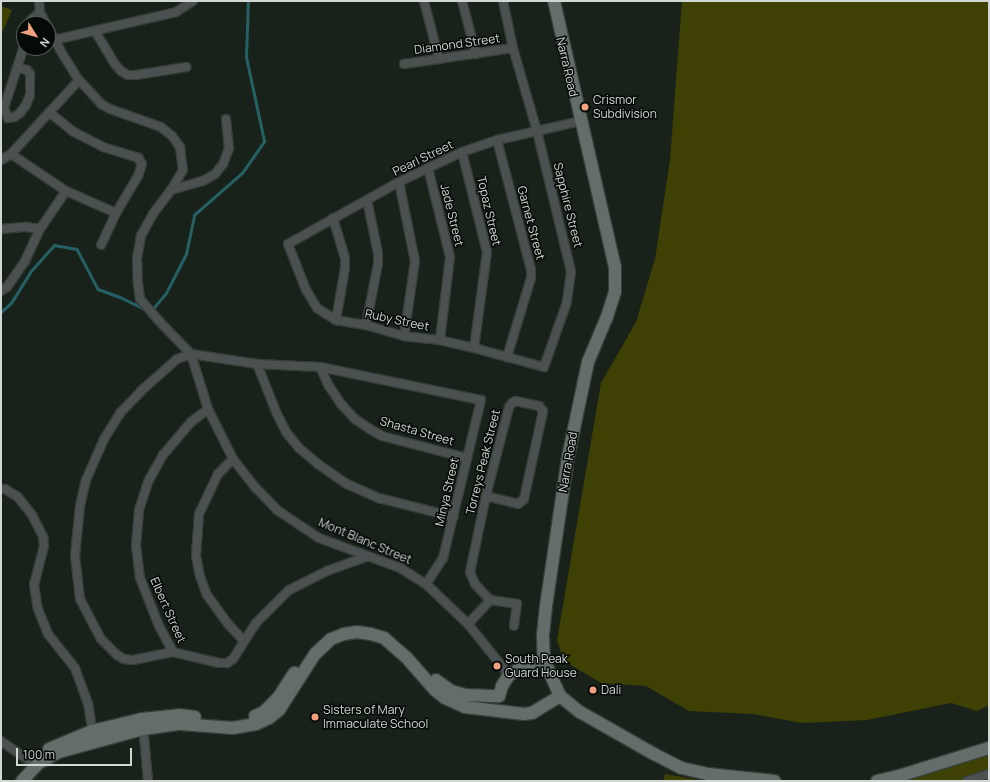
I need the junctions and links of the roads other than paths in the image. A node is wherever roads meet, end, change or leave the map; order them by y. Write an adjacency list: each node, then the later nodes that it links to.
1 (39, 1): 7 (street)
2 (193, 1): 10 (street)
3 (424, 1): 16 (street)
4 (462, 1): 14 (street)
5 (503, 1): 13 (street, Sapphire Street)
6 (554, 1): 23 (street, Narra Road)
7 (40, 12): 8 (street); 9 (street)
8 (36, 16)
9 (42, 16)
10 (95, 31): 11 (street); 18 (street)
11 (56, 40)
12 (56, 43): 20 (street, Mont Blanc Street)
13 (513, 48): 14 (street, Diamond Street); 24 (street, Sapphire Street)
14 (476, 54): 16 (street, Diamond Street)
15 (21, 56): 19 (street)
16 (439, 59): 17 (street, Diamond Street)
17 (404, 64)
18 (186, 67)
19 (17, 68): 19 (street)
20 (79, 80): 21 (street); 31 (street, Mont Blanc Street)
21 (49, 112): 27 (street); 34 (street)
22 (226, 119): 31 (street)
23 (580, 121): 24 (street, Pearl Street); 64 (street, Narra Road)
24 (537, 131): 25 (street, Pearl Street); 50 (street, Sapphire Street)
25 (497, 140): 26 (street, Pearl Street); 47 (street, Garnet Street)
26 (462, 152): 29 (street, Pearl Street); 45 (street, Topaz Street)
27 (11, 154): 28 (street); 32 (street)
28 (1, 160)
29 (428, 168): 30 (street, Pearl Street); 44 (street, Jade Street)
30 (399, 182): 33 (street, Pearl Street); 43 (street)
31 (171, 190): 46 (street, Mont Blanc Street)
32 (66, 191): 34 (street); 37 (street)
33 (367, 200): 35 (street, Pearl Street); 42 (street)
34 (116, 213): 39 (street)
35 (333, 218): 38 (street, Pearl Street); 41 (street)
36 (1, 229): 37 (street)
37 (40, 229): 40 (street)
38 (288, 244): 41 (street, Ruby Street)
39 (101, 245)
40 (1, 291)
41 (336, 320): 42 (street, Ruby Street)
42 (366, 325): 43 (street, Ruby Street)
43 (404, 336): 44 (street, Ruby Street)
44 (440, 340): 45 (street, Ruby Street)
45 (474, 348): 47 (street, Ruby Street)
46 (191, 354): 48 (street); 51 (street, Mont Blanc Street); 63 (street)
47 (507, 356): 50 (street, Ruby Street)
48 (257, 364): 49 (street); 56 (street)
49 (320, 367): 53 (street, Shasta Street); 53 (street, Minya Street)
50 (544, 367)
51 (208, 409): 52 (street, Mont Blanc Street); 63 (street, Elbert Street)
52 (233, 458): 57 (street, Mont Blanc Street); 62 (street)
53 (467, 458): 56 (street, Minya Street)
54 (1, 489): 70 (street)
55 (486, 496): 55 (street, Torreys Peak Street); 59 (street, Torreys Peak Street)
56 (454, 517): 58 (street, Minya Street)
57 (366, 557): 58 (street, Mont Blanc Street); 62 (street)
58 (426, 584): 60 (street, Mont Blanc Street)
59 (490, 600): 60 (street); 61 (street)
60 (468, 624): 65 (street, Mont Blanc Street)
61 (514, 626)
62 (244, 641): 63 (street)
63 (173, 652)
64 (544, 660): 65 (street); 67 (street, Narra Road)
65 (509, 675): 66 (street)
66 (499, 696): 68 (street); 69 (street)
67 (560, 696): 68 (street); 78 (street, Narra Road)
68 (513, 713): 69 (street)
69 (143, 724): 70 (street); 77 (street)
70 (94, 737): 73 (street)
71 (1, 741): 73 (street)
72 (989, 748): 79 (street)
73 (32, 764): 75 (street); 76 (street)
74 (989, 774): 80 (street)
75 (15, 781)
76 (22, 781)
77 (148, 781)
78 (775, 781)
79 (877, 781)
80 (967, 781)

